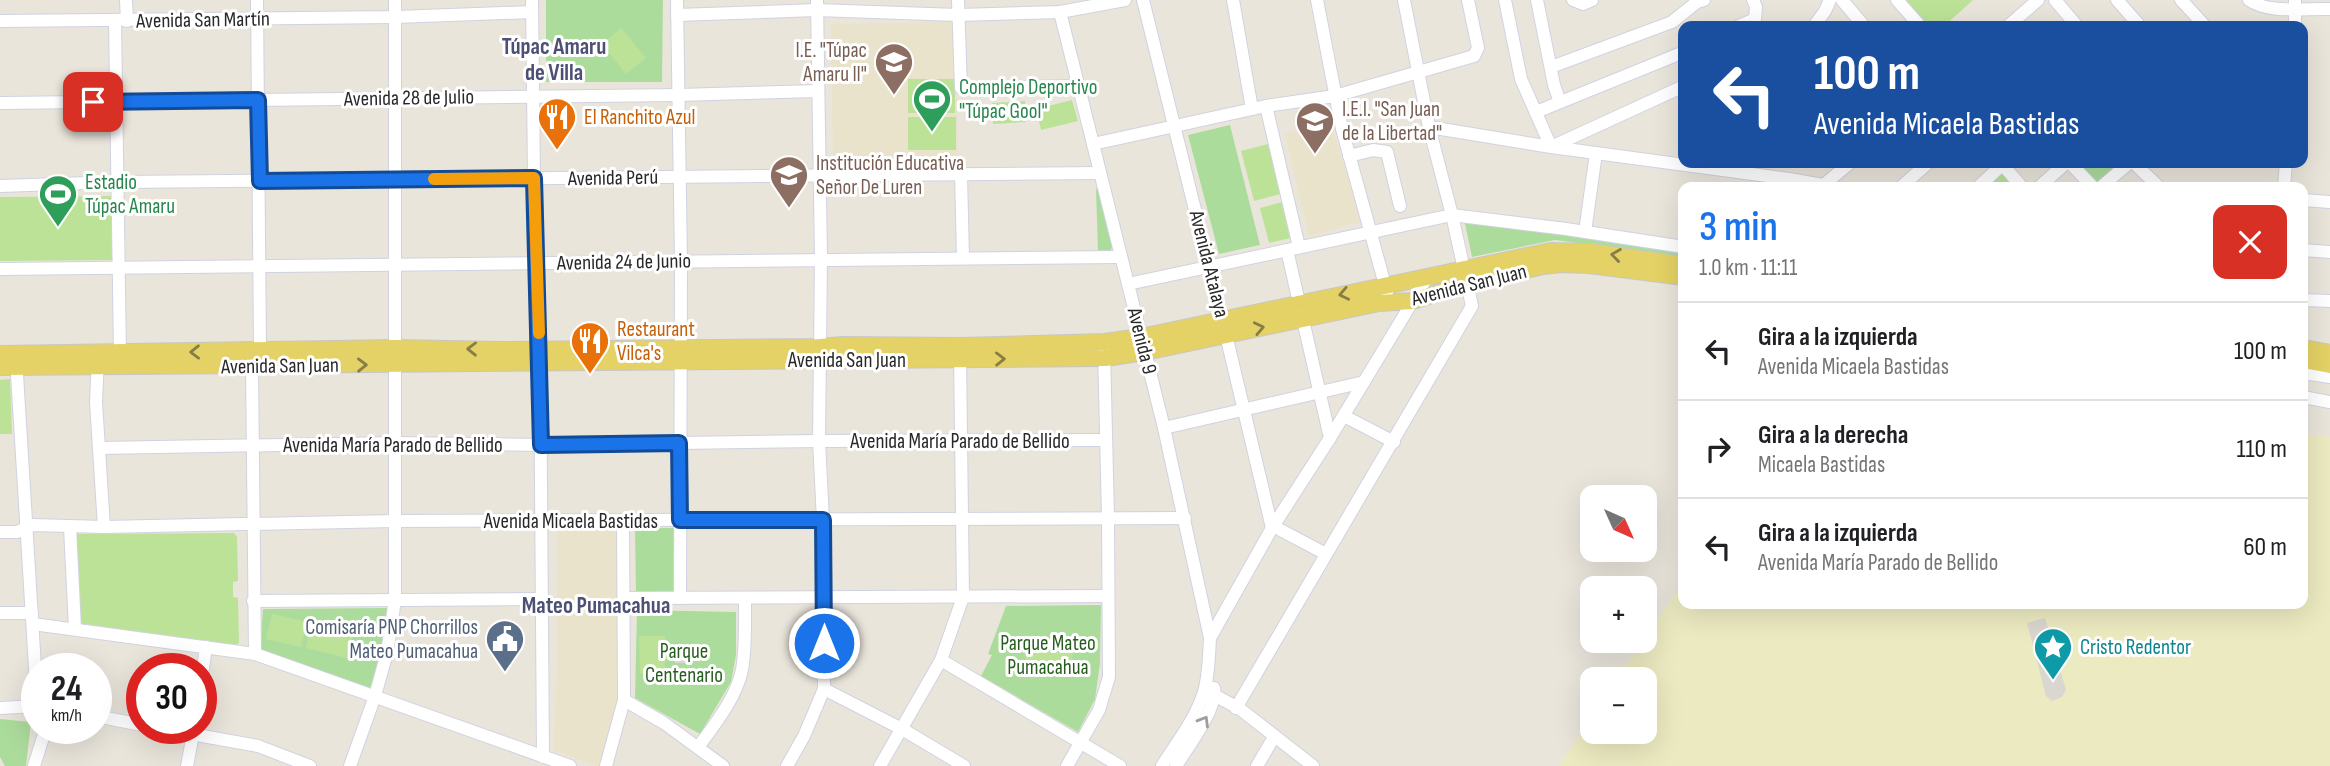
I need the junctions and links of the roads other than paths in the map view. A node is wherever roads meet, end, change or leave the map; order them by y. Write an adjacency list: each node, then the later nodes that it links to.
1 (126, 0): 36 (street)
2 (257, 0): 34 (street)
3 (395, 0): 33 (street)
4 (677, 0): 31 (street)
5 (958, 0): 32 (street)
6 (1125, 0): 30 (street)
7 (1143, 0): 62 (street, Avenida Atalaya)
8 (1233, 0): 60 (street)
9 (1317, 0): 52 (street)
10 (1404, 0): 47 (street)
11 (1468, 0): 47 (street)
12 (1505, 0): 61 (street)
13 (1537, 0): 46 (street)
14 (1573, 0): 15 (street)
15 (1592, 0)
16 (1753, 0): 37 (street)
17 (1830, 0): 38 (street)
18 (1842, 0): 39 (street)
19 (1898, 0): 40 (street)
20 (2038, 0): 41 (street)
21 (2054, 0): 42 (street)
22 (2181, 0): 44 (street)
23 (2249, 0): 26 (street)
24 (1699, 1): 46 (street)
25 (2122, 2): 43 (street)
26 (2295, 4): 29 (street)
27 (817, 5): 31 (street); 32 (street); 50 (street)
28 (532, 6): 33 (street, Avenida San Martín); 53 (street)
29 (2330, 9)
30 (1060, 12): 32 (street); 48 (street, Avenida 9)
31 (677, 15): 51 (street)
32 (958, 15): 48 (street)
33 (396, 17): 34 (street, Avenida San Martín); 54 (street)
34 (257, 19): 36 (street, Avenida San Martín); 55 (street)
35 (0, 21): 36 (street, Avenida San Martín)
36 (121, 21): 56 (street)
37 (1750, 21)
38 (1817, 21)
39 (1860, 21)
40 (1916, 21)
41 (2015, 21)
42 (2073, 21)
43 (2136, 21)
44 (2200, 21)
45 (1678, 54): 57 (street)
46 (1550, 67): 57 (street)
47 (1419, 73): 52 (street); 63 (street)
48 (1079, 86): 64 (street, Avenida 9)
49 (1678, 89): 65 (street)
50 (818, 91): 51 (street, Avenida 28 de Julio); 80 (street)
51 (679, 95): 53 (street, Avenida 28 de Julio); 81 (street)
52 (1335, 96): 59 (street); 67 (street)
53 (533, 97): 54 (street, Avenida 28 de Julio); 82 (street)
54 (395, 98): 55 (street, Avenida 28 de Julio); 83 (street)
55 (258, 100): 56 (street, Avenida 28 de Julio); 84 (street)
56 (116, 101): 58 (street, Avenida 28 de Julio); 85 (street)
57 (1560, 102): 61 (street)
58 (0, 103)
59 (1266, 106): 60 (street); 103 (street)
60 (1252, 109): 62 (street)
61 (1536, 112): 65 (street)
62 (1174, 126): 64 (street); 115 (street, Avenida Atalaya)
63 (1429, 127): 65 (street); 99 (street)
64 (1093, 144): 78 (street, Avenida 9)
65 (1551, 147): 66 (street)
66 (1597, 153): 68 (street); 101 (street)
67 (1349, 156): 98 (street); 100 (street)
68 (1678, 165)
69 (1700, 168): 86 (street)
70 (1844, 168): 87 (street)
71 (1922, 168): 88 (street)
72 (1998, 168): 89 (street)
73 (2005, 168): 90 (street)
74 (2062, 168): 91 (street)
75 (2073, 168): 92 (street)
76 (2125, 168): 93 (street)
77 (2137, 168): 94 (street)
78 (1100, 173): 79 (street, Avenida Perú); 106 (street, Avenida 9)
79 (961, 174): 80 (street, Avenida Perú); 108 (street)
80 (820, 176): 81 (street, Avenida Perú); 107 (street)
81 (680, 177): 82 (street, Avenida Perú); 109 (street)
82 (534, 178): 83 (street, Avenida Perú); 110 (street)
83 (397, 180): 84 (street, Avenida Perú); 111 (street)
84 (260, 181): 85 (street, Avenida Perú); 113 (street)
85 (117, 182): 95 (street, Avenida Perú); 114 (street)
86 (1796, 182)
87 (1828, 182)
88 (1907, 182)
89 (1983, 182)
90 (2018, 182)
91 (2045, 182)
92 (2088, 182)
93 (2107, 182)
94 (2153, 182)
95 (0, 186)
96 (2308, 200): 97 (street)
97 (2330, 202)
98 (1400, 206)
99 (1452, 215): 100 (street); 101 (street); 118 (street)
100 (1371, 232): 103 (street); 121 (street)
101 (1585, 232): 102 (street)
102 (1678, 246)
103 (1293, 249): 115 (street); 126 (street)
104 (2308, 250): 105 (street)
105 (2330, 251)
106 (1121, 257): 108 (street, Avenida 24 de Junio); 120 (street, Avenida 9)
107 (821, 258): 108 (street, Avenida 24 de Junio); 109 (street, Avenida 24 de Junio); 136 (street)
108 (963, 258)
109 (681, 261): 110 (street, Avenida 24 de Junio); 137 (street)
110 (536, 263): 111 (street, Avenida 24 de Junio); 138 (street)
111 (396, 264): 113 (street, Avenida 24 de Junio); 129 (street)
112 (1678, 264): 118 (main road, Avenida San Juan, one-way to 118)
113 (261, 265): 114 (street, Avenida 24 de Junio); 132 (street)
114 (119, 267): 116 (street, Avenida 24 de Junio); 135 (street)
115 (1209, 267): 120 (street); 127 (street, Avenida Atalaya)
116 (0, 269)
117 (1429, 276): 118 (main road, Avenida San Juan); 121 (main road, Avenida San Juan); 123 (street)
118 (1466, 276): 119 (main road, Avenida San Juan); 123 (main road, Avenida San Juan); 158 (street)
119 (1678, 276)
120 (1128, 284): 128 (street, Avenida 9)
121 (1385, 285): 125 (street); 126 (main road, Avenida San Juan, one-way to 126)
122 (2308, 300): 124 (street)
123 (1413, 301): 125 (main road, Avenida San Juan); 147 (street)
124 (2330, 301)
125 (1390, 302): 126 (main road, Avenida San Juan)
126 (1301, 311): 127 (main road, Avenida San Juan); 148 (street)
127 (1224, 327): 128 (main road, Avenida San Juan); 151 (street, Avenida Atalaya)
128 (1143, 344): 131 (main road, Avenida San Juan); 153 (street, Avenida 9)
129 (395, 348): 132 (main road, Avenida San Juan); 138 (main road, Avenida San Juan, one-way to 129); 142 (street)
130 (2308, 349): 134 (main road)
131 (1104, 350): 133 (main road, Avenida San Juan); 155 (street)
132 (260, 351): 135 (main road, Avenida San Juan, one-way to 135); 144 (street)
133 (960, 353): 136 (main road, Avenida San Juan); 157 (street)
134 (2330, 353)
135 (120, 354): 139 (main road, Avenida San Juan)
136 (820, 354): 137 (main road, Avenida San Juan); 156 (street)
137 (679, 355): 138 (main road, Avenida San Juan); 160 (street)
138 (540, 356): 142 (main road, Avenida San Juan); 162 (street)
139 (98, 360): 140 (main road, Avenida San Juan); 144 (main road, Avenida San Juan); 163 (street)
140 (8, 361): 176 (street)
141 (2308, 361): 143 (main road)
142 (395, 364): 144 (main road, Avenida San Juan, one-way to 142); 159 (street)
143 (2330, 365)
144 (252, 366): 161 (street)
145 (2308, 374): 146 (street)
146 (2330, 377)
147 (1364, 382): 148 (street); 152 (street)
148 (1320, 391): 151 (street); 154 (street)
149 (2308, 398): 150 (street)
150 (2330, 402)
151 (1244, 409): 153 (street); 175 (street, Avenida Atalaya)
152 (1344, 416): 154 (street); 158 (street)
153 (1164, 428): 166 (street, Avenida 9)
154 (1330, 438): 175 (street)
155 (1106, 440): 157 (street, Avenida María Parado de Bellido); 164 (street)
156 (819, 441): 157 (street, Avenida María Parado de Bellido); 160 (street, Avenida María Parado de Bellido); 168 (street)
157 (961, 441): 165 (street)
158 (1394, 442): 178 (street)
159 (394, 443): 161 (street, Avenida María Parado de Bellido); 162 (street, Avenida María Parado de Bellido); 169 (street)
160 (679, 443): 162 (street, Avenida María Parado de Bellido); 167 (street)
161 (252, 445): 163 (street, Avenida María Parado de Bellido); 172 (street)
162 (541, 445): 170 (street)
163 (101, 448): 174 (street)
164 (1108, 517): 165 (street, Avenida Micaela Bastidas); 166 (street, Avenida Micaela Bastidas); 179 (street)
165 (963, 518): 168 (street, Avenida Micaela Bastidas); 180 (street)
166 (1185, 518): 191 (street, Avenida 9)
167 (680, 520): 168 (street, Avenida Micaela Bastidas); 171 (street, Avenida Micaela Bastidas); 182 (street)
168 (823, 520): 184 (street)
169 (395, 521): 170 (street, Avenida Micaela Bastidas); 172 (street, Avenida Micaela Bastidas); 186 (street)
170 (540, 521): 171 (street, Avenida Micaela Bastidas); 185 (street)
171 (623, 521): 181 (street)
172 (252, 523): 174 (street, Avenida Micaela Bastidas); 187 (street)
173 (70, 527): 174 (street, Avenida Micaela Bastidas); 176 (street, Avenida Micaela Bastidas); 190 (street)
174 (104, 527)
175 (1273, 527): 178 (street); 191 (street)
176 (26, 528): 177 (street, Avenida Micaela Bastidas); 189 (street)
177 (0, 532)
178 (1326, 554): 204 (street)
179 (1107, 596): 180 (street); 208 (street)
180 (963, 597): 184 (street); 196 (street)
181 (624, 598): 182 (street); 201 (street)
182 (680, 598): 183 (street)
183 (745, 598): 184 (street); 211 (street)
184 (823, 598): 198 (street)
185 (541, 599): 186 (street); 212 (street)
186 (395, 600): 187 (street); 199 (street)
187 (253, 601): 195 (street)
188 (0, 613): 189 (street)
189 (32, 618): 190 (street); 193 (street)
190 (75, 629): 192 (street)
191 (1210, 638): 197 (street, Avenida 9)
192 (206, 647): 194 (street); 195 (street)
193 (34, 653)
194 (205, 653)
195 (254, 654): 199 (street)
196 (941, 660): 205 (street); 208 (street)
197 (1208, 671): 200 (street); 225 (street)
198 (824, 689): 205 (street); 220 (street)
199 (375, 696): 212 (street); 216 (street)
200 (1216, 696): 204 (street); 226 (street, one-way to 200)
201 (624, 700): 211 (street); 218 (street)
202 (21, 707): 203 (street)
203 (0, 708)
204 (1236, 708): 207 (street)
205 (902, 729): 221 (street); 222 (street)
206 (217, 736): 215 (street)
207 (1274, 737): 227 (street); 228 (street)
208 (1081, 743): 223 (street); 224 (street)
209 (41, 744): 213 (street)
210 (191, 744): 214 (street)
211 (699, 746): 219 (street)
212 (536, 759): 217 (street)
213 (34, 766)
214 (187, 766)
215 (310, 766)
216 (350, 766)
217 (570, 766)
218 (606, 766)
219 (723, 766)
220 (786, 766)
221 (880, 766)
222 (964, 766)
223 (1067, 766)
224 (1120, 766)
225 (1162, 766)
226 (1176, 766)
227 (1257, 766)
228 (1313, 766)

